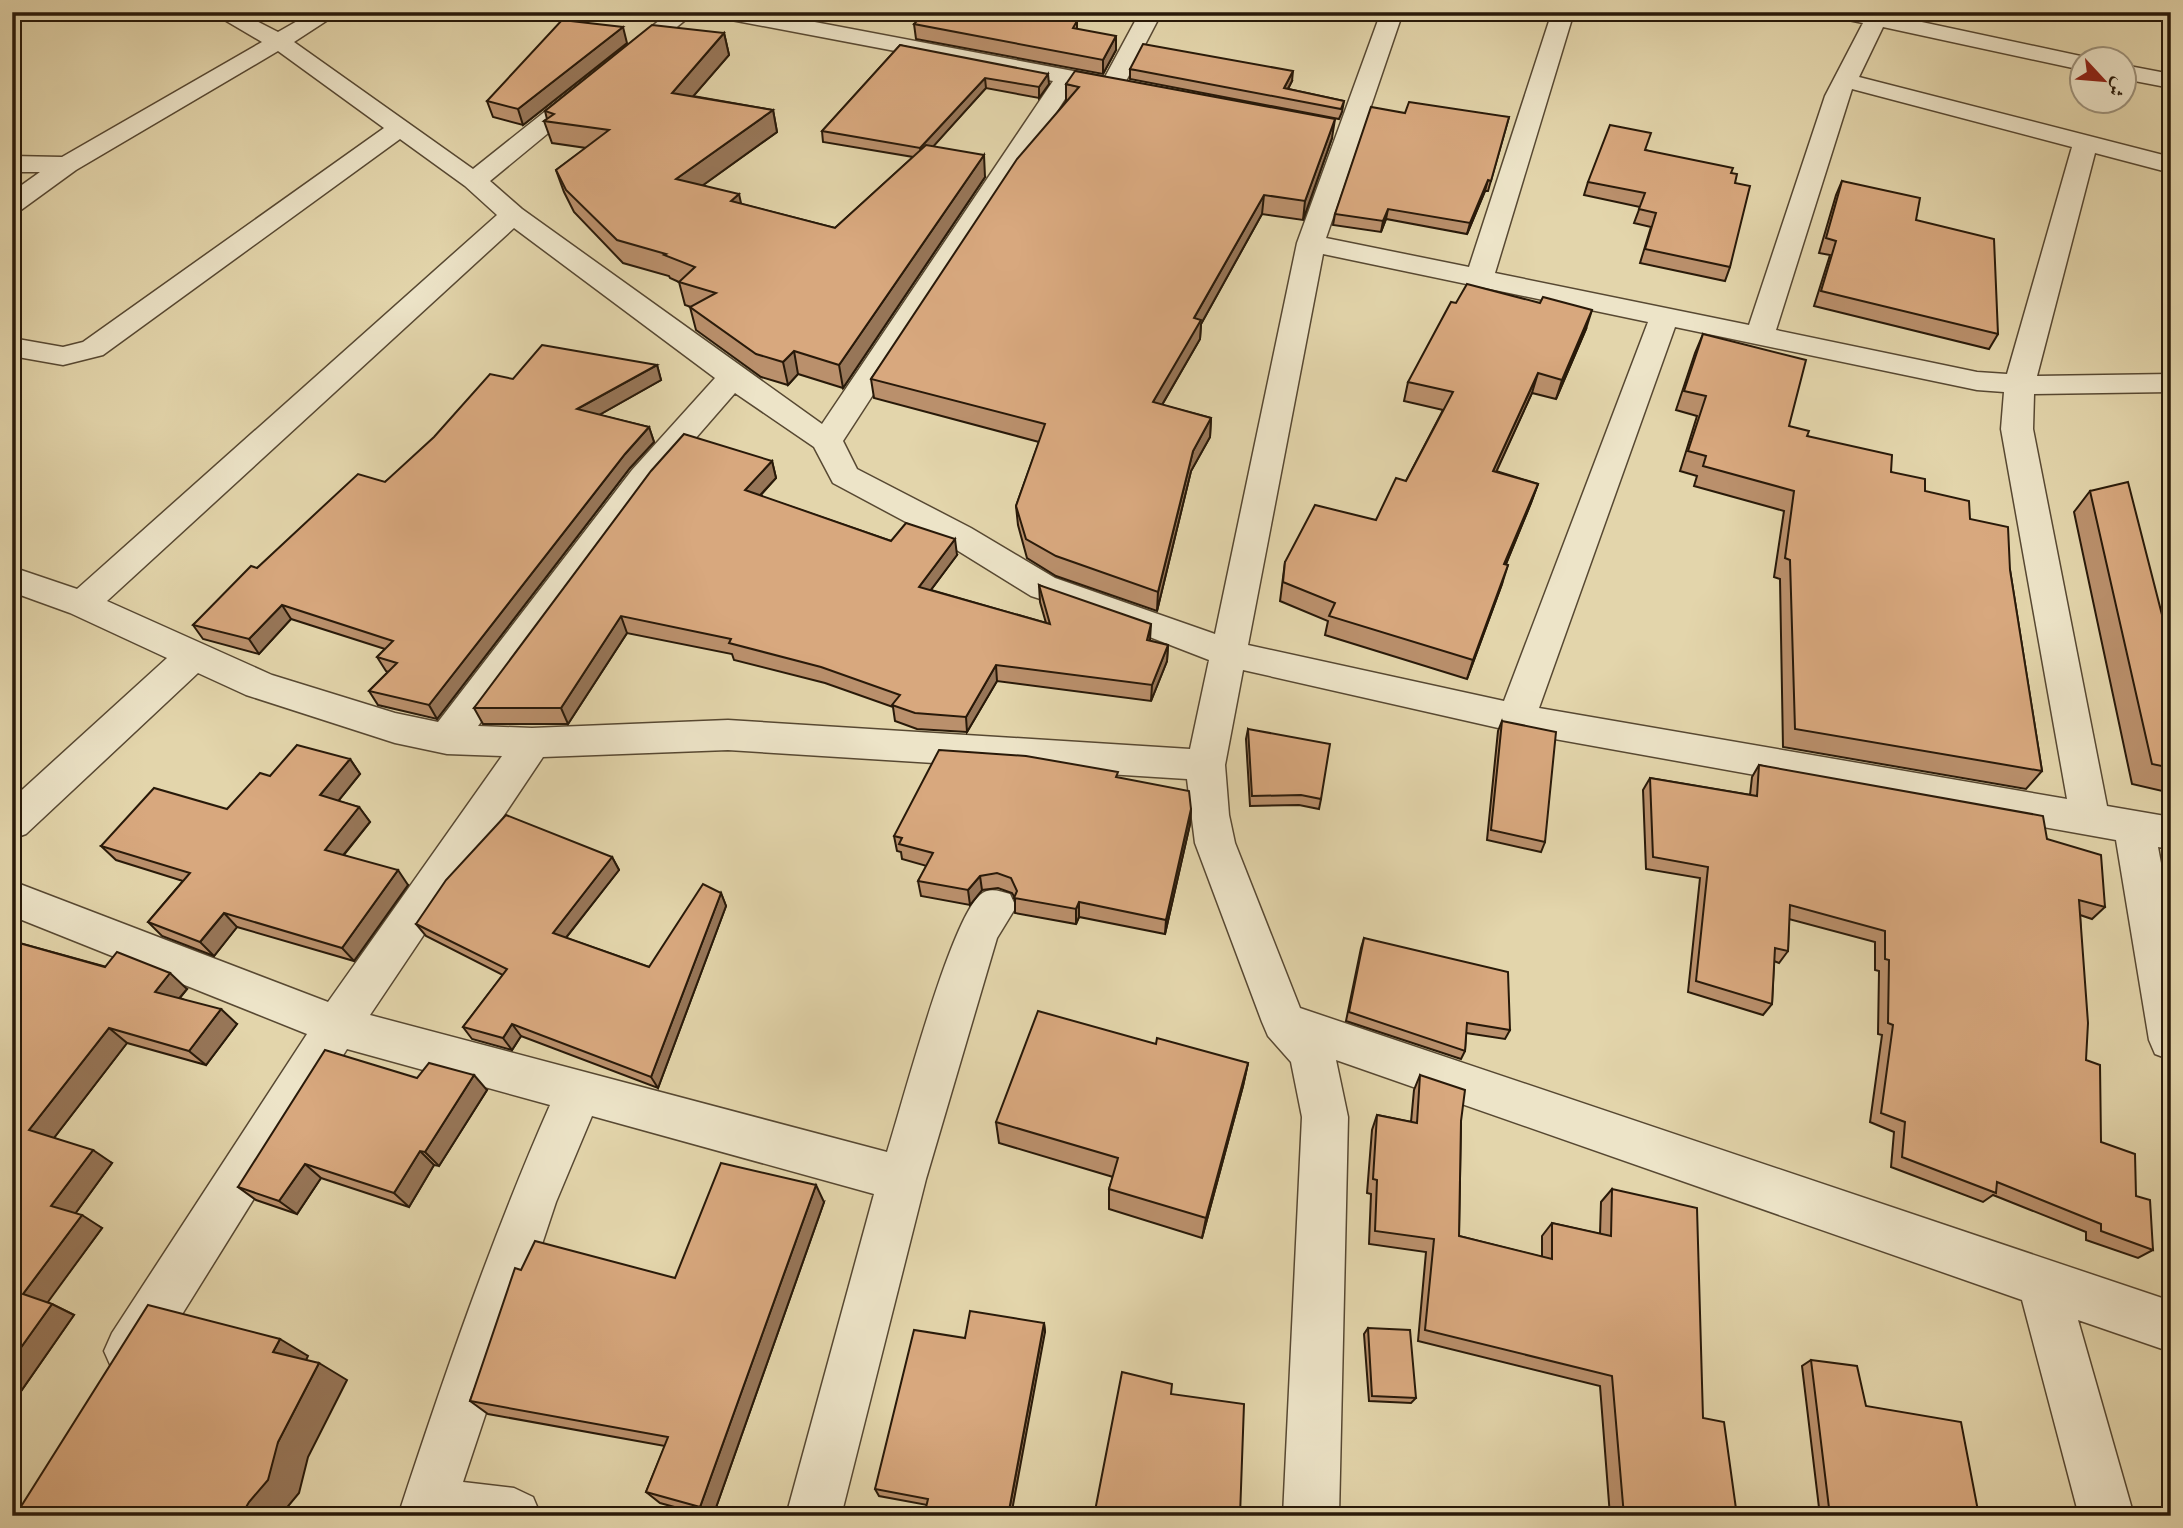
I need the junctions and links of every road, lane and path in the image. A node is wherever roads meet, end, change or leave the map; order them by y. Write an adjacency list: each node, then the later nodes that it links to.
1 (222, 12): 10 (street)
2 (329, 12): 10 (street)
3 (726, 12): 13 (street)
4 (1150, 12): 16 (street)
5 (1392, 12): 26 (street)
6 (1563, 12): 27 (street)
7 (1842, 12): 9 (street)
8 (678, 13): 23 (street)
9 (1879, 16): 11 (street); 14 (street)
10 (280, 42): 18 (street); 21 (street)
11 (2068, 60)
12 (2138, 75): 15 (street)
13 (1067, 78): 16 (street); 34 (street)
14 (1844, 80): 19 (street); 29 (street)
15 (2171, 82)
16 (1111, 85): 17 (street)
17 (1151, 93)
18 (399, 128): 23 (street); 30 (street)
19 (2085, 143): 22 (street); 33 (street)
20 (12, 164): 21 (street)
21 (67, 165): 24 (street)
22 (2171, 165)
23 (474, 181): 25 (street)
24 (12, 204)
25 (513, 215): 31 (street); 36 (street)
26 (1311, 243): 27 (street); 37 (street)
27 (1480, 277): 28 (street)
28 (1664, 318): 29 (street); 39 (street)
29 (1759, 337): 33 (street)
30 (12, 347)
31 (733, 377): 34 (street); 40 (street)
32 (2171, 383): 33 (street)
33 (2019, 386): 43 (street)
34 (827, 441): 37 (street)
35 (12, 579): 36 (street)
36 (82, 604): 38 (street)
37 (1230, 654): 39 (street); 42 (street)
38 (192, 657): 40 (street); 44 (street)
39 (1516, 718): 43 (street)
40 (447, 739): 41 (street)
41 (533, 743): 42 (street); 49 (street)
42 (1206, 765): 48 (street)
43 (2090, 819): 45 (street)
44 (12, 823)
45 (2153, 829): 50 (street)
46 (12, 898): 49 (street)
47 (995, 907): 52 (street)
48 (1284, 1022): 53 (street); 59 (street)
49 (337, 1026): 51 (street); 55 (street)
50 (2171, 1040)
51 (580, 1090): 52 (street); 56 (street)
52 (902, 1179): 58 (street)
53 (2043, 1286): 54 (street); 60 (street)
54 (2171, 1327)
55 (107, 1388)
56 (426, 1510): 57 (street)
57 (514, 1516)
58 (813, 1516)
59 (1311, 1516)
60 (2107, 1516)

